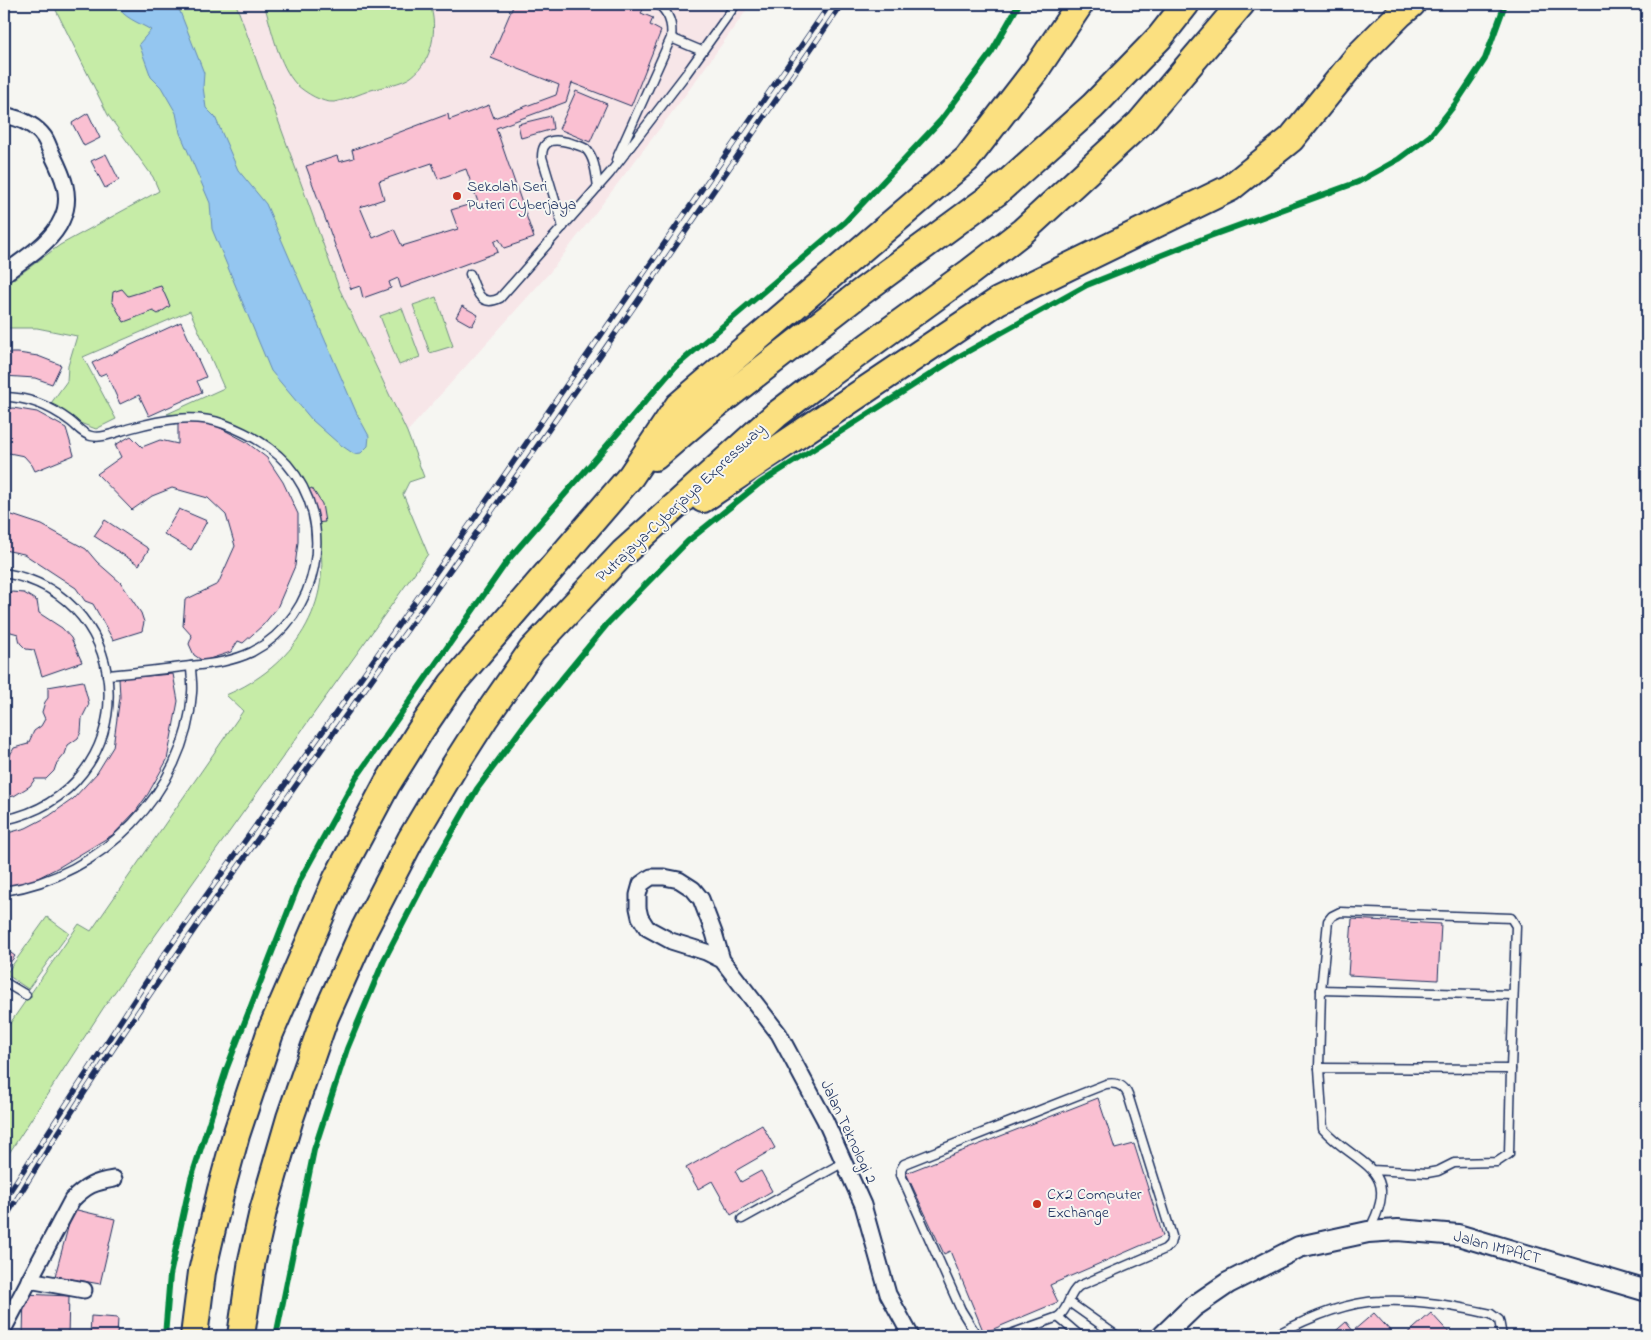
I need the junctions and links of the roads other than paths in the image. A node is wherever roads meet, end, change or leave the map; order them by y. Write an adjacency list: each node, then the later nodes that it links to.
1 (658, 4): 8 (lane)
2 (736, 4): 9 (lane)
3 (1080, 4): 18 (highway)
4 (1186, 4): 18 (highway)
5 (1241, 4): 19 (highway, Putrajaya–Cyberjaya Expressway)
6 (1385, 4): 10 (highway)
7 (1412, 4): 10 (highway)
8 (671, 38): 9 (lane); 12 (lane)
9 (702, 51): 12 (lane)
10 (1360, 54): 19 (highway)
11 (4, 115): 15 (street)
12 (610, 173): 13 (lane)
13 (598, 187): 14 (lane); 14 (lane)
14 (564, 227): 16 (lane)
15 (4, 274)
16 (470, 274)
17 (4, 397): 21 (lane)
18 (631, 476): 43 (highway)
19 (623, 553): 44 (highway, Putrajaya–Cyberjaya Expressway)
20 (4, 573): 22 (lane)
21 (191, 666): 22 (lane); 24 (lane)
22 (107, 676): 23 (lane)
23 (4, 820)
24 (4, 891)
25 (722, 960): 25 (street, Jalan Teknologi 2); 32 (street, Jalan Teknologi 2)
26 (4, 982): 29 (lane)
27 (1321, 990): 28 (lane); 28 (lane); 30 (lane)
28 (1513, 994): 31 (lane)
29 (26, 996)
30 (1319, 1068): 31 (lane); 33 (lane)
31 (1511, 1069): 33 (lane)
32 (844, 1162): 35 (lane); 45 (street, Jalan Teknologi 2)
33 (1372, 1170): 36 (lane)
34 (114, 1179): 37 (street)
35 (742, 1219)
36 (1368, 1232): 39 (street, Jalan IMPACT); 50 (street, Jalan IMPACT)
37 (29, 1280): 38 (street); 42 (street)
38 (84, 1290)
39 (1647, 1291)
40 (1069, 1302): 41 (lane); 46 (lane); 49 (lane)
41 (1058, 1317): 47 (lane); 48 (lane)
42 (4, 1328)
43 (194, 1336)
44 (241, 1336)
45 (911, 1336)
46 (977, 1336)
47 (1005, 1336)
48 (1080, 1336)
49 (1117, 1336)
50 (1163, 1336)
51 (1274, 1336): 52 (lane)
52 (1502, 1336)

